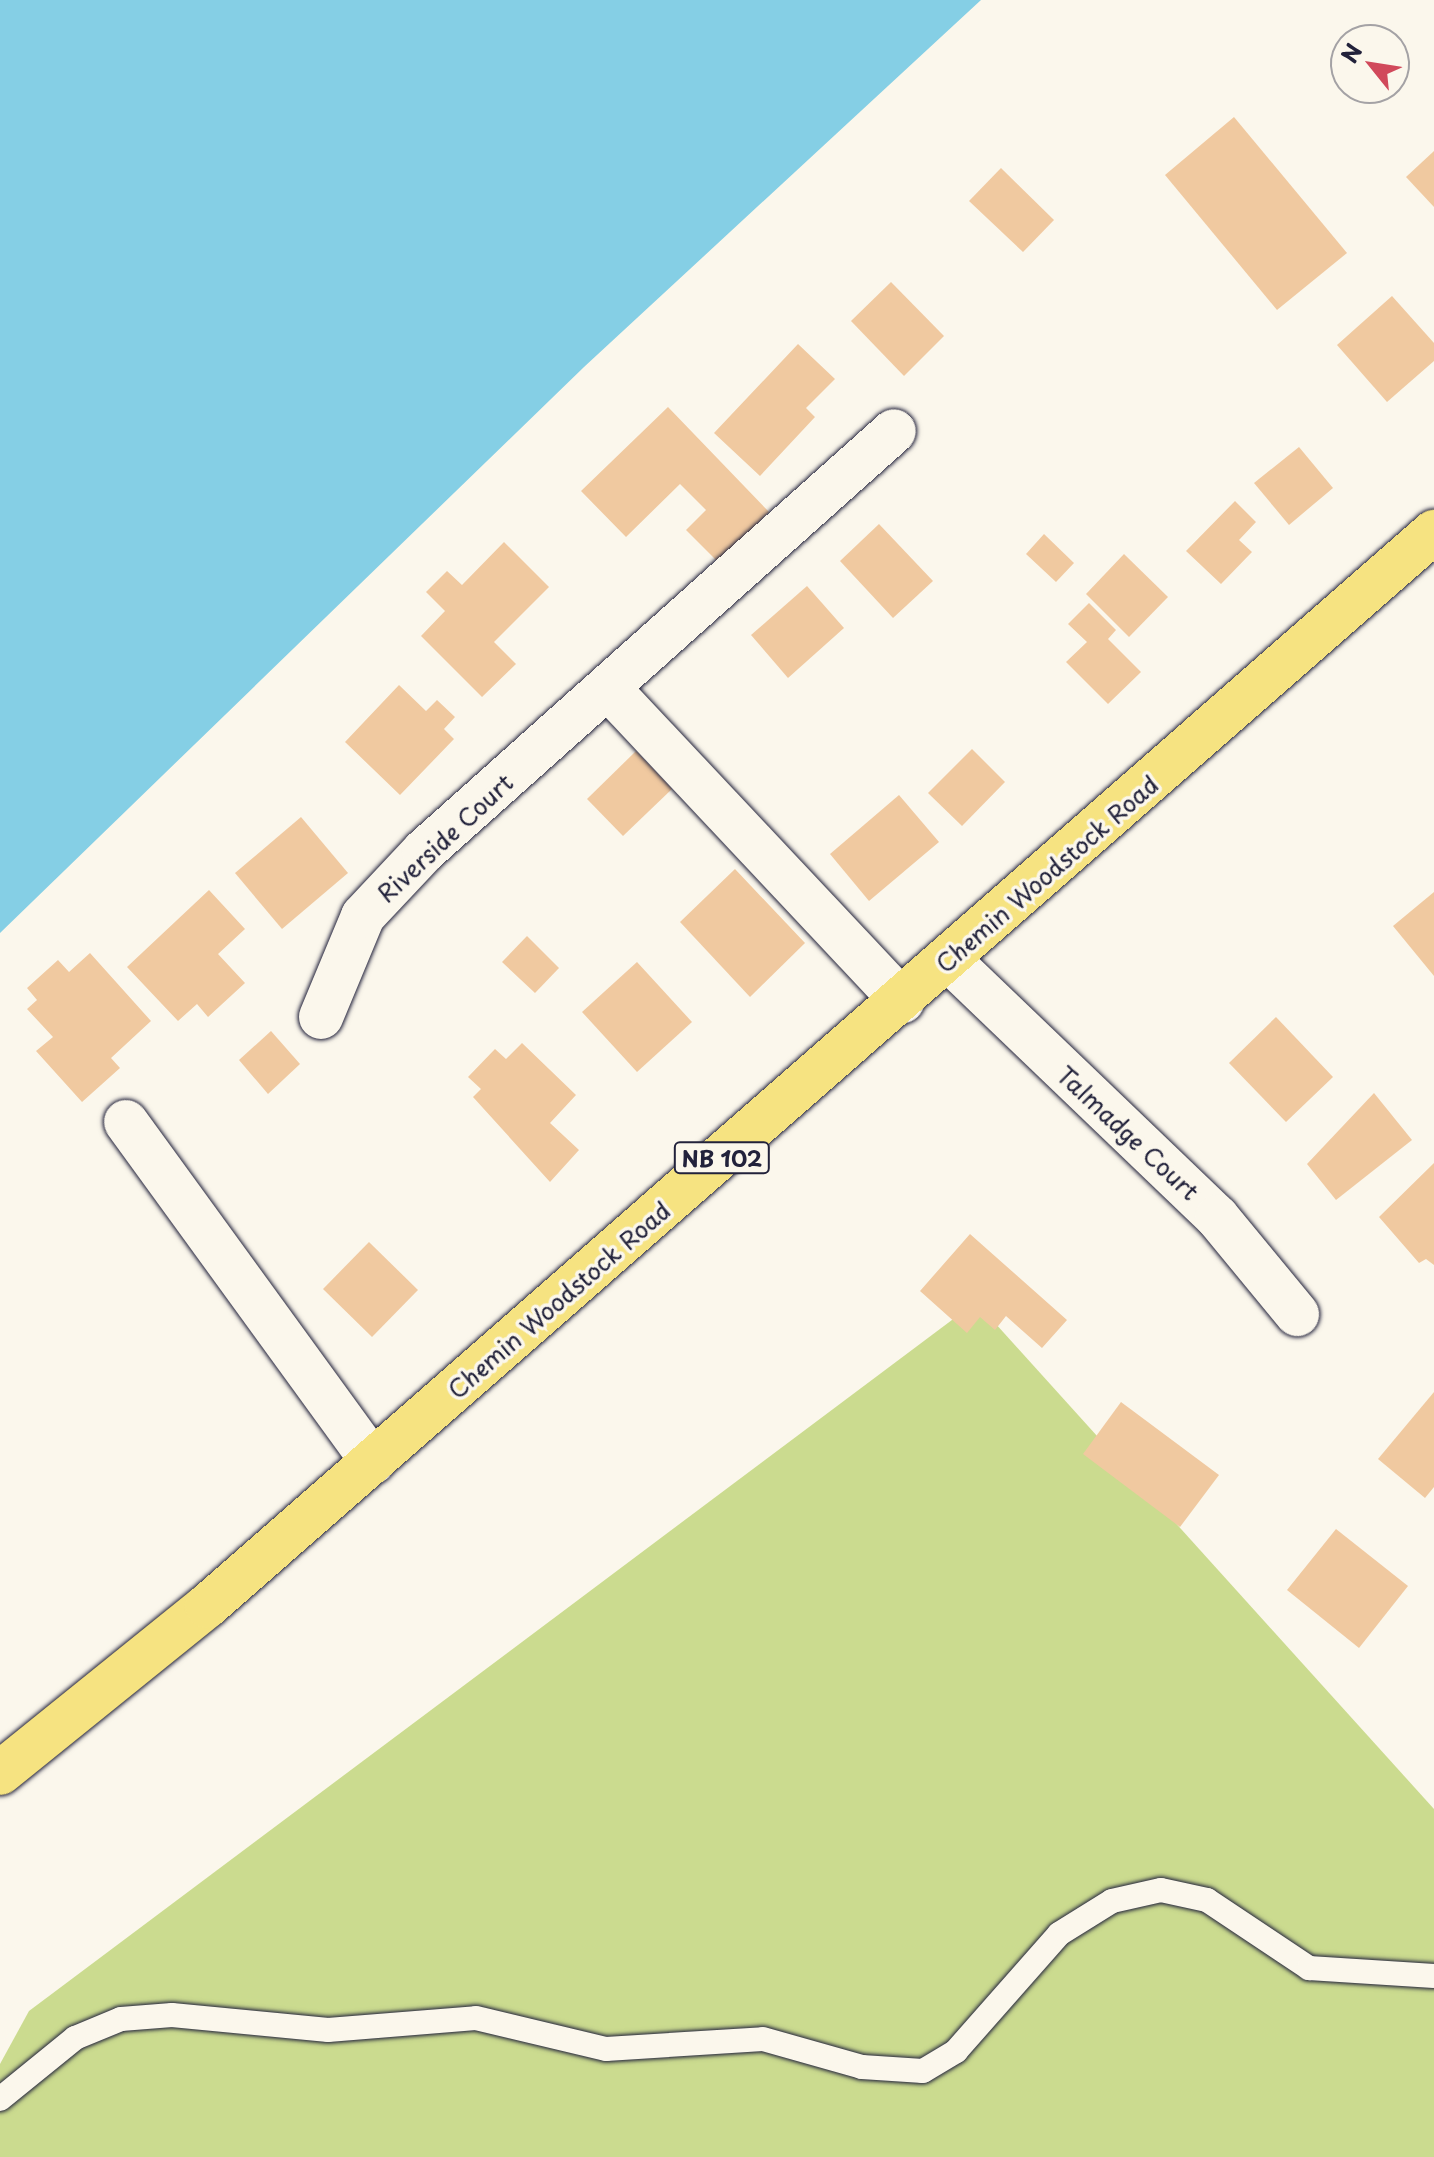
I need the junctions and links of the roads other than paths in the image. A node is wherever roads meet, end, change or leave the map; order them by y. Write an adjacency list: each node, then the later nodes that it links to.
1 (894, 431): 3 (street, Riverside Court)
2 (1434, 532): 4 (main road, Chemin Woodstock Road / NB 102)
3 (610, 690): 5 (street); 6 (street, Riverside Court)
4 (950, 961): 5 (main road, Chemin Woodstock Road / NB 102); 8 (street, Talmadge Court)
5 (902, 1001): 9 (main road, Chemin Woodstock Road / NB 102)
6 (321, 1017)
7 (126, 1122): 9 (street)
8 (1297, 1314)
9 (373, 1462): 10 (main road, Chemin Woodstock Road / NB 102)
10 (0, 1773)
11 (1434, 1976): 12 (lane)
12 (0, 2099)

